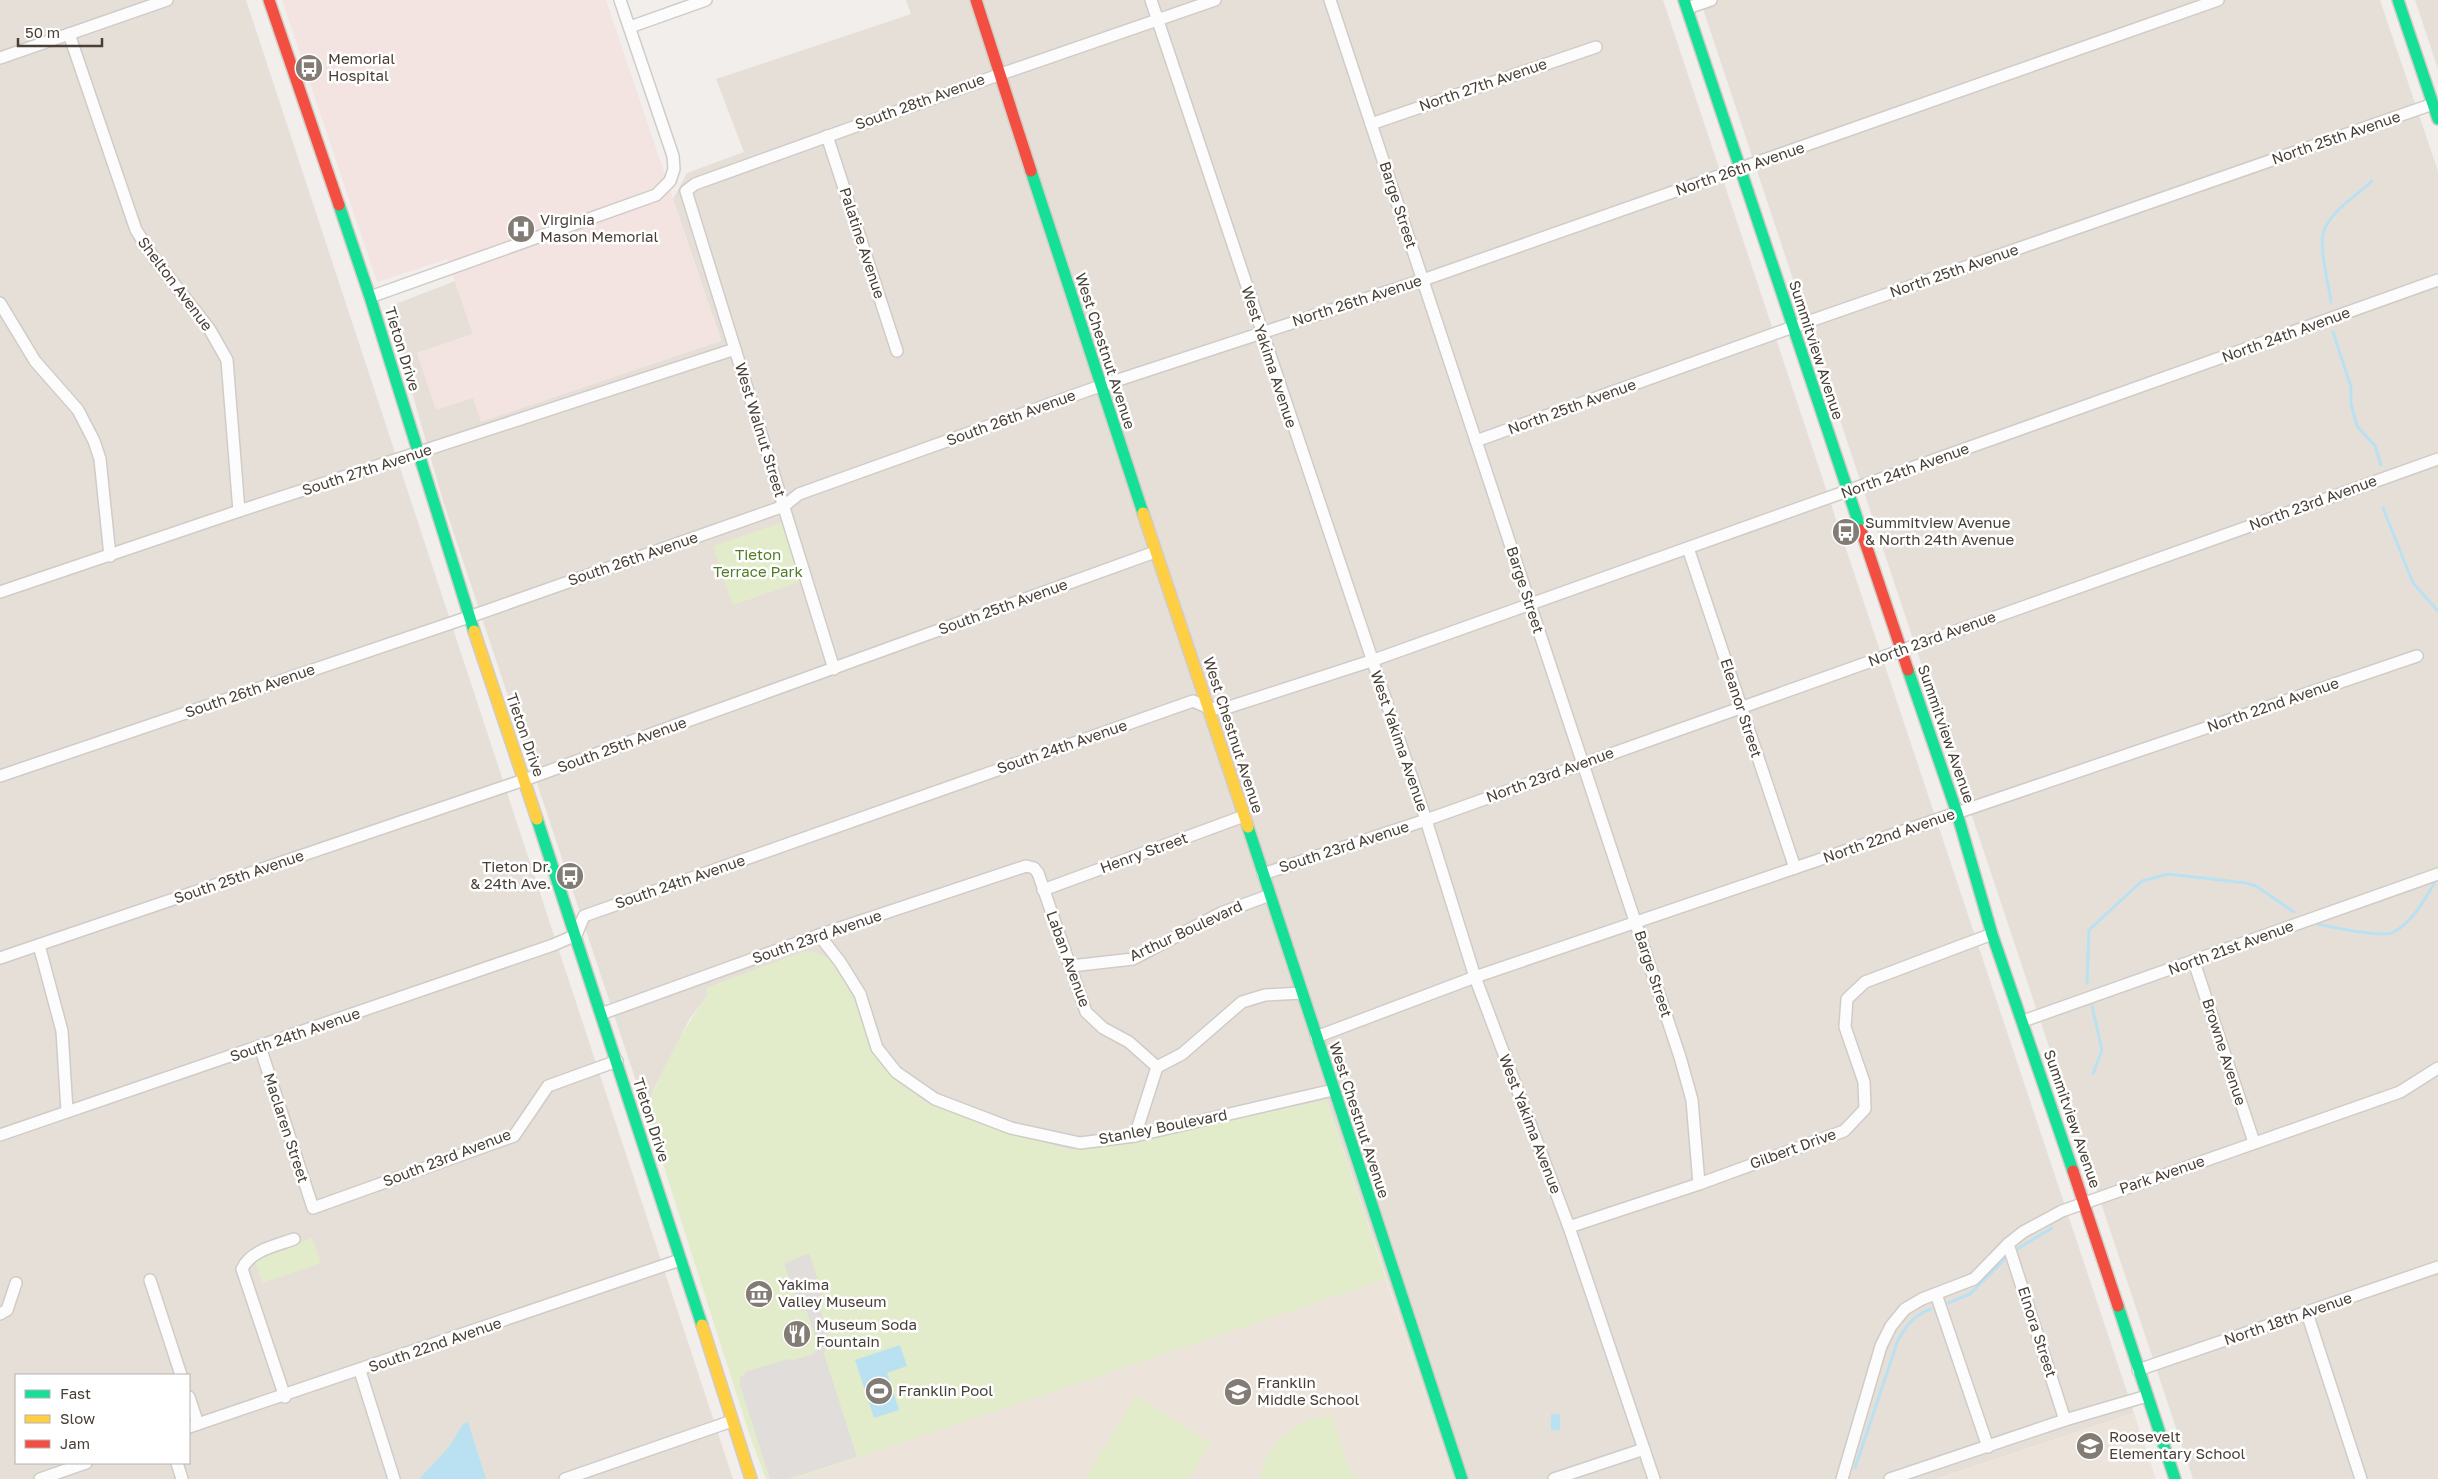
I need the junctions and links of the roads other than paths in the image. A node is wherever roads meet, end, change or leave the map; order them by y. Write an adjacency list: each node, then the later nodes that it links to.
1 (167, 0): 15 (street)
2 (269, 0): 27 (main road, Tieton Drive)
3 (620, 0): 14 (street)
4 (706, 0): 14 (street)
5 (976, 0): 18 (main road, West Chestnut Avenue)
6 (1151, 0): 13 (street, West Yakima Avenue)
7 (1215, 0): 13 (street, South 28th Avenue)
8 (1330, 0): 21 (street, Barge Street)
9 (1711, 0): 12 (street)
10 (2218, 0): 23 (street, North 26th Avenue)
11 (2398, 0): 19 (main road)
12 (1686, 4): 23 (main road, Summitview Avenue)
13 (1157, 19): 18 (street, South 28th Avenue); 30 (street, West Yakima Avenue)
14 (630, 27): 27 (street)
15 (69, 34): 17 (street); 39 (street, Shelton Avenue)
16 (1596, 47): 21 (street, North 27th Avenue)
17 (0, 58)
18 (1001, 74): 22 (street, South 28th Avenue); 33 (main road, West Chestnut Avenue)
19 (2433, 104): 20 (main road); 29 (street, North 25th Avenue)
20 (2438, 120)
21 (1371, 124): 25 (street, Barge Street)
22 (827, 136): 24 (street, South 28th Avenue); 32 (street, Palatine Avenue)
23 (1740, 169): 25 (street, North 26th Avenue); 29 (main road, Summitview Avenue)
24 (686, 191): 31 (street, West Walnut Street)
25 (1423, 280): 30 (street, North 26th Avenue); 34 (street, Barge Street)
26 (2438, 280): 37 (street, North 24th Avenue)
27 (370, 297): 35 (main road, Tieton Drive)
28 (0, 303): 42 (street)
29 (1793, 327): 34 (street, North 25th Avenue); 37 (main road, Summitview Avenue)
30 (1260, 332): 33 (street, South 26th Avenue); 48 (street, West Yakima Avenue)
31 (735, 349): 35 (street, South 27th Avenue); 38 (street, West Walnut Street)
32 (897, 351)
33 (1100, 386): 38 (street, South 26th Avenue); 41 (main road, West Chestnut Avenue)
34 (1476, 441): 44 (street, Barge Street)
35 (417, 454): 39 (street, South 27th Avenue); 45 (main road, Tieton Drive)
36 (2438, 459): 46 (street, North 23rd Avenue)
37 (1848, 491): 40 (street, North 24th Avenue); 46 (main road, Summitview Avenue)
38 (784, 506): 45 (street, South 26th Avenue); 49 (street, West Walnut Street)
39 (239, 511): 42 (street, South 27th Avenue)
40 (1688, 548): 44 (street, North 24th Avenue); 51 (street, Eleanor Street)
41 (1155, 552): 49 (street, South 25th Avenue); 50 (main road, West Chestnut Avenue)
42 (110, 556): 43 (street, South 27th Avenue)
43 (0, 592)
44 (1530, 605): 48 (street, North 24th Avenue); 52 (street, Barge Street)
45 (469, 617): 53 (street, South 26th Avenue); 54 (main road, Tieton Drive)
46 (1901, 650): 51 (street, North 23rd Avenue); 55 (main road, Summitview Avenue)
47 (2417, 656): 55 (street, North 22nd Avenue)
48 (1371, 661): 50 (street, South 24th Avenue); 57 (street, West Yakima Avenue)
49 (834, 669): 54 (street, South 25th Avenue)
50 (1209, 708): 56 (main road, West Chestnut Avenue); 66 (street, South 24th Avenue)
51 (1740, 708): 52 (street, North 23rd Avenue); 59 (street, Eleanor Street)
52 (1581, 764): 57 (street, North 23rd Avenue); 64 (street, Barge Street)
53 (0, 776)
54 (524, 780): 66 (main road, Tieton Drive); 68 (street, South 25th Avenue)
55 (1957, 812): 59 (street, North 22nd Avenue); 65 (main road, Summitview Avenue)
56 (1244, 816): 60 (main road, West Chestnut Avenue); 62 (street, Henry Street)
57 (1426, 820): 60 (street, South 23rd Avenue); 72 (street, West Yakima Avenue)
58 (1034, 868): 62 (street, Laban Avenue); 67 (street, South 23rd Avenue)
59 (1795, 868): 64 (street, North 22nd Avenue)
60 (1263, 874): 63 (main road, West Chestnut Avenue)
61 (2438, 874): 70 (street, North 21st Avenue)
62 (1043, 890): 71 (street, Laban Avenue)
63 (1270, 895): 71 (street, Arthur Boulevard); 73 (main road, West Chestnut Avenue)
64 (1636, 922): 72 (street, North 22nd Avenue); 86 (street, Barge Street)
65 (1992, 934): 75 (main road, Summitview Avenue); 86 (street, Gilbert Drive)
66 (576, 935): 74 (main road, Tieton Drive); 77 (street, South 24th Avenue)
67 (819, 935): 74 (street, South 23rd Avenue); 84 (street, Stanley Boulevard)
68 (39, 945): 69 (street, South 25th Avenue); 82 (street)
69 (0, 958)
70 (2194, 962): 75 (street, North 21st Avenue); 85 (street, Browne Avenue)
71 (1071, 966): 79 (street, Laban Avenue)
72 (1475, 977): 76 (street); 89 (street, West Yakima Avenue)
73 (1302, 993): 76 (main road, West Chestnut Avenue); 79 (street)
74 (601, 1014): 78 (main road, Tieton Drive)
75 (2023, 1021): 87 (main road, Summitview Avenue)
76 (1316, 1037): 81 (main road, West Chestnut Avenue)
77 (260, 1047): 82 (street, South 24th Avenue); 88 (street, Maclaren Street)
78 (616, 1061): 88 (street, South 23rd Avenue); 92 (main road, Tieton Drive)
79 (1157, 1067): 84 (street)
80 (2438, 1068): 85 (street, Park Avenue)
81 (1333, 1090): 84 (street, Stanley Boulevard); 117 (main road, West Chestnut Avenue)
82 (67, 1111): 83 (street, South 24th Avenue)
83 (0, 1135)
84 (1135, 1136)
85 (2254, 1142): 87 (street, Park Avenue)
86 (1699, 1184): 89 (street, Gilbert Drive)
87 (2084, 1202): 91 (street, Park Avenue); 99 (main road, Summitview Avenue)
88 (313, 1208)
89 (1569, 1227): 109 (street, West Yakima Avenue)
90 (294, 1239): 102 (street)
91 (2010, 1250): 96 (street, Park Avenue); 105 (street, Elnora Street)
92 (680, 1260): 100 (street, South 22nd Avenue); 106 (main road, Tieton Drive)
93 (2438, 1267): 97 (street, North 18th Avenue)
94 (150, 1280): 101 (street)
95 (16, 1283): 98 (street)
96 (1936, 1294): 108 (street); 120 (street, Park Avenue)
97 (2307, 1313): 99 (street, North 18th Avenue); 123 (street)
98 (0, 1314)
99 (2138, 1370): 103 (main road, Summitview Avenue)
100 (360, 1371): 102 (street, South 22nd Avenue); 114 (street)
101 (182, 1374)
102 (285, 1396): 107 (street, South 22nd Avenue)
103 (2147, 1396): 105 (street); 122 (main road, Summitview Avenue)
104 (190, 1404): 107 (street)
105 (2066, 1420): 108 (street)
106 (732, 1421): 115 (street); 116 (main road, Tieton Drive)
107 (193, 1426)
108 (1988, 1447): 121 (street)
109 (1644, 1449): 118 (street); 119 (street, West Yakima Avenue)
110 (83, 1464): 112 (street)
111 (177, 1464): 113 (street)
112 (40, 1479)
113 (182, 1479)
114 (394, 1479)
115 (565, 1479)
116 (751, 1479)
117 (1462, 1479)
118 (1554, 1479)
119 (1654, 1479)
120 (1842, 1479)
121 (1890, 1479)
122 (2174, 1479)
123 (2362, 1479)

